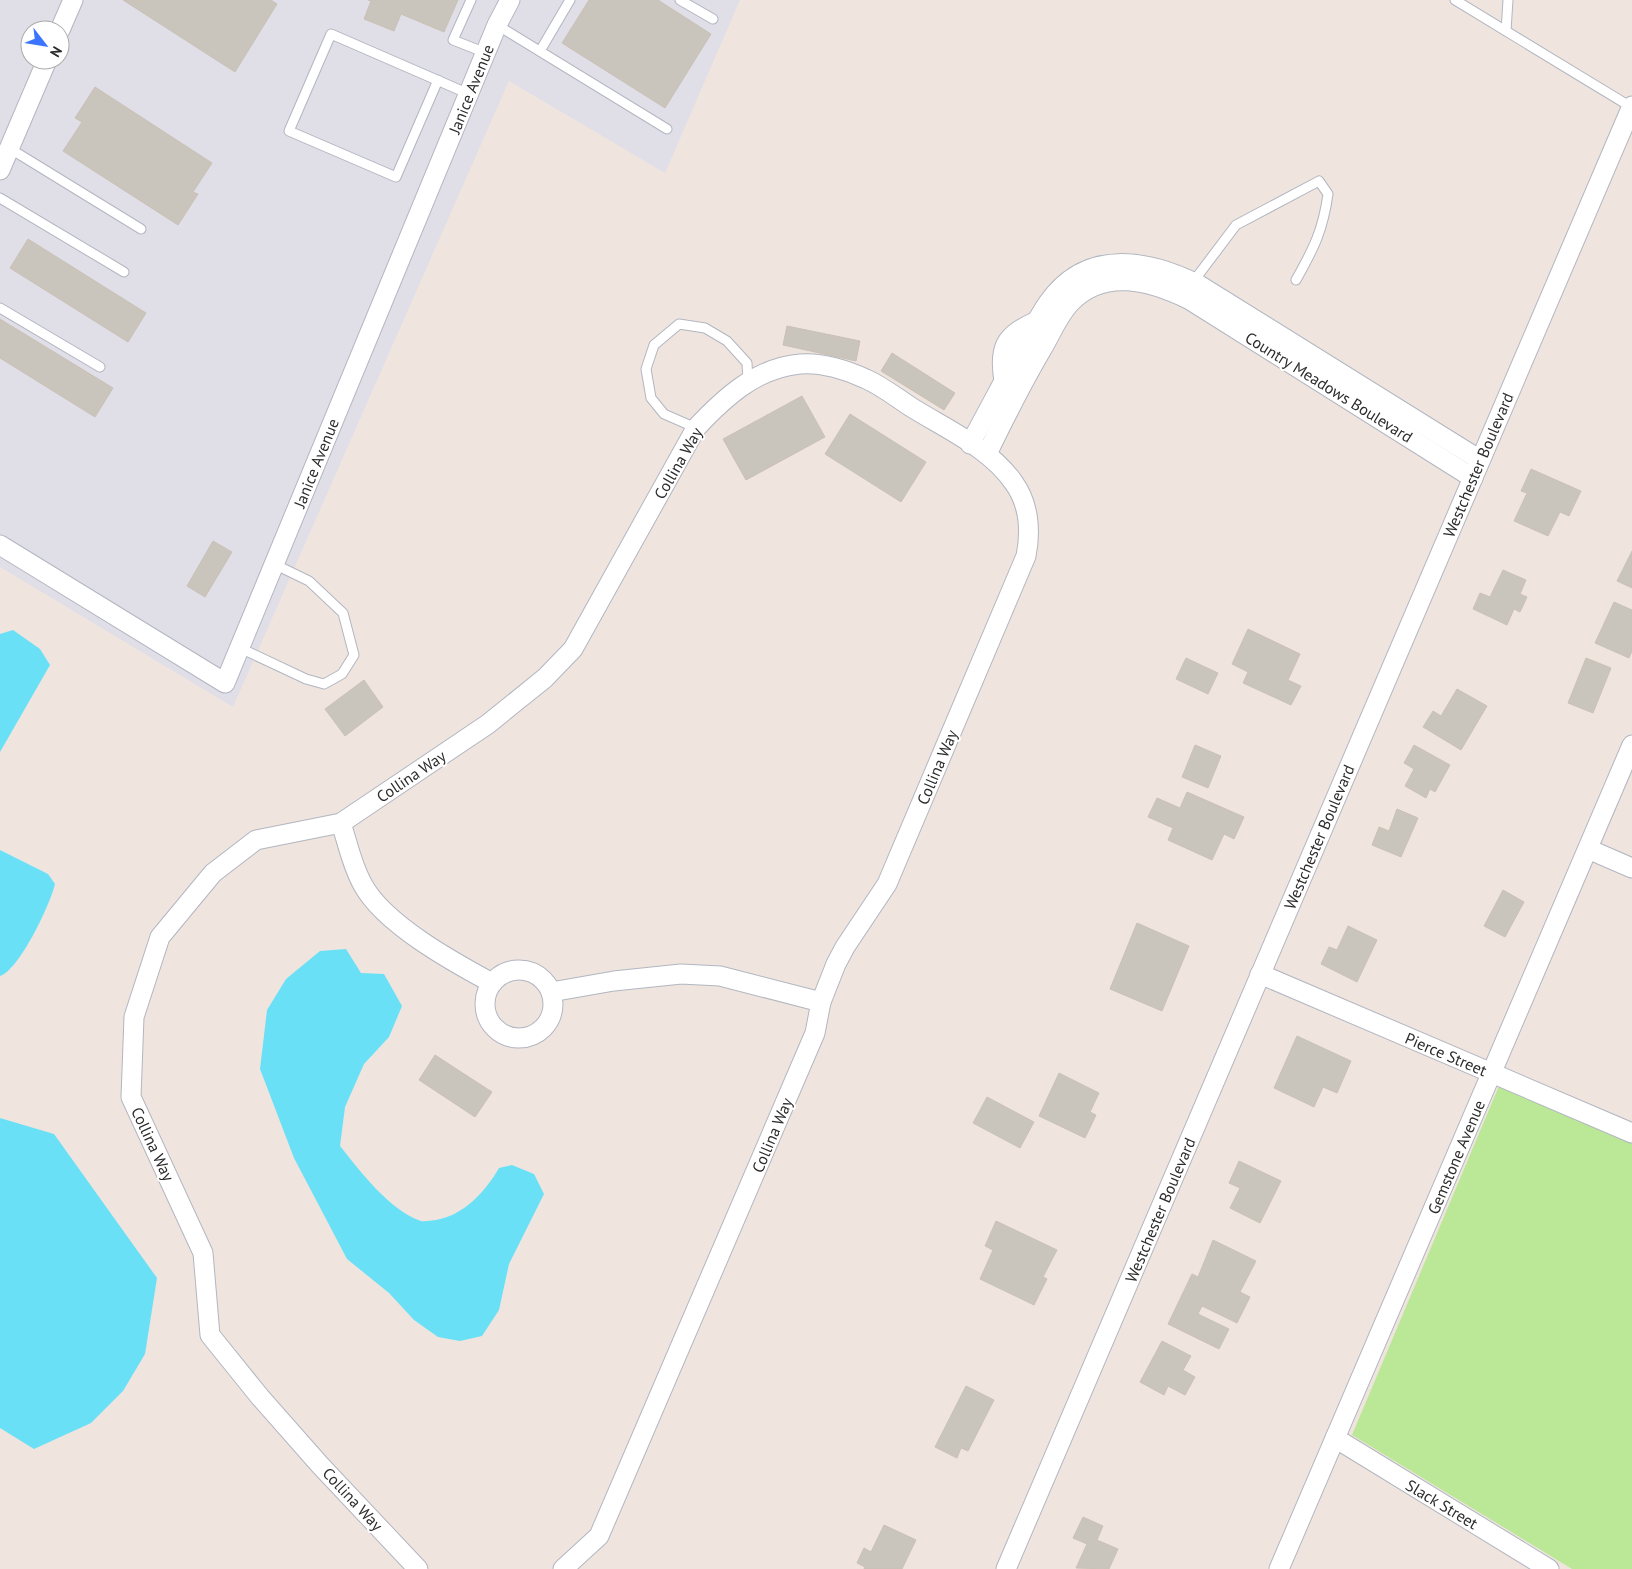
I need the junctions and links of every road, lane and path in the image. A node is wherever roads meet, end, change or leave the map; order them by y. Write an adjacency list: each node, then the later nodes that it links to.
1 (73, 0): 9 (street)
2 (471, 0): 13 (lane)
3 (510, 0): 10 (street, Janice Avenue)
4 (570, 0): 12 (lane)
5 (680, 0): 8 (lane)
6 (1455, 0): 11 (lane)
7 (1508, 0): 11 (lane)
8 (713, 19)
9 (64, 20)
10 (497, 25): 12 (lane); 13 (street, Janice Avenue)
11 (1506, 31): 17 (lane)
12 (540, 51): 18 (lane)
13 (486, 53): 16 (street, Janice Avenue)
14 (43, 70): 19 (street)
15 (438, 80): 15 (lane); 16 (lane)
16 (469, 94): 37 (street, Janice Avenue)
17 (1632, 106): 34 (street, Westchester Boulevard)
18 (667, 129)
19 (9, 148): 20 (street); 22 (lane)
20 (0, 170)
21 (0, 198): 23 (lane)
22 (141, 229)
23 (124, 272)
24 (1106, 274): 26 (street, Country Meadows Boulevard); 30 (street, Country Meadows Boulevard); 30 (street, Country Meadows Boulevard)
25 (1296, 280): 26 (lane)
26 (1188, 290): 34 (street, Country Meadows Boulevard); 35 (street, Country Meadows Boulevard)
27 (0, 308): 28 (lane)
28 (100, 367)
29 (748, 381): 31 (street, Collina Way); 31 (lane); 32 (street, Collina Way)
30 (1005, 392): 32 (street, Country Meadows Boulevard); 33 (street, Country Meadows Boulevard)
31 (696, 428): 40 (street, Collina Way)
32 (970, 444): 33 (street, Collina Way)
33 (987, 454): 46 (street, Collina Way)
34 (1480, 460): 35 (street, Westchester Boulevard)
35 (1473, 478): 43 (street, Westchester Boulevard)
36 (0, 545): 38 (street, Janice Avenue)
37 (274, 564): 38 (street, Janice Avenue); 38 (lane)
38 (240, 648)
39 (1632, 745): 41 (street, Gemstone Avenue)
40 (341, 823): 44 (street); 50 (street, Collina Way)
41 (1588, 849): 42 (street); 47 (street, Gemstone Avenue)
42 (1632, 868)
43 (1260, 974): 47 (street, Pierce Street); 52 (street, Westchester Boulevard)
44 (492, 982): 45 (street); 45 (street)
45 (552, 992): 46 (street)
46 (821, 1002): 51 (street, Collina Way)
47 (1492, 1073): 48 (street, Pierce Street); 49 (street, Gemstone Avenue)
48 (1632, 1133)
49 (1336, 1438): 53 (street, Gemstone Avenue); 54 (street, Slack Street)
50 (418, 1569)
51 (563, 1569)
52 (1006, 1569)
53 (1279, 1569)
54 (1549, 1569)

